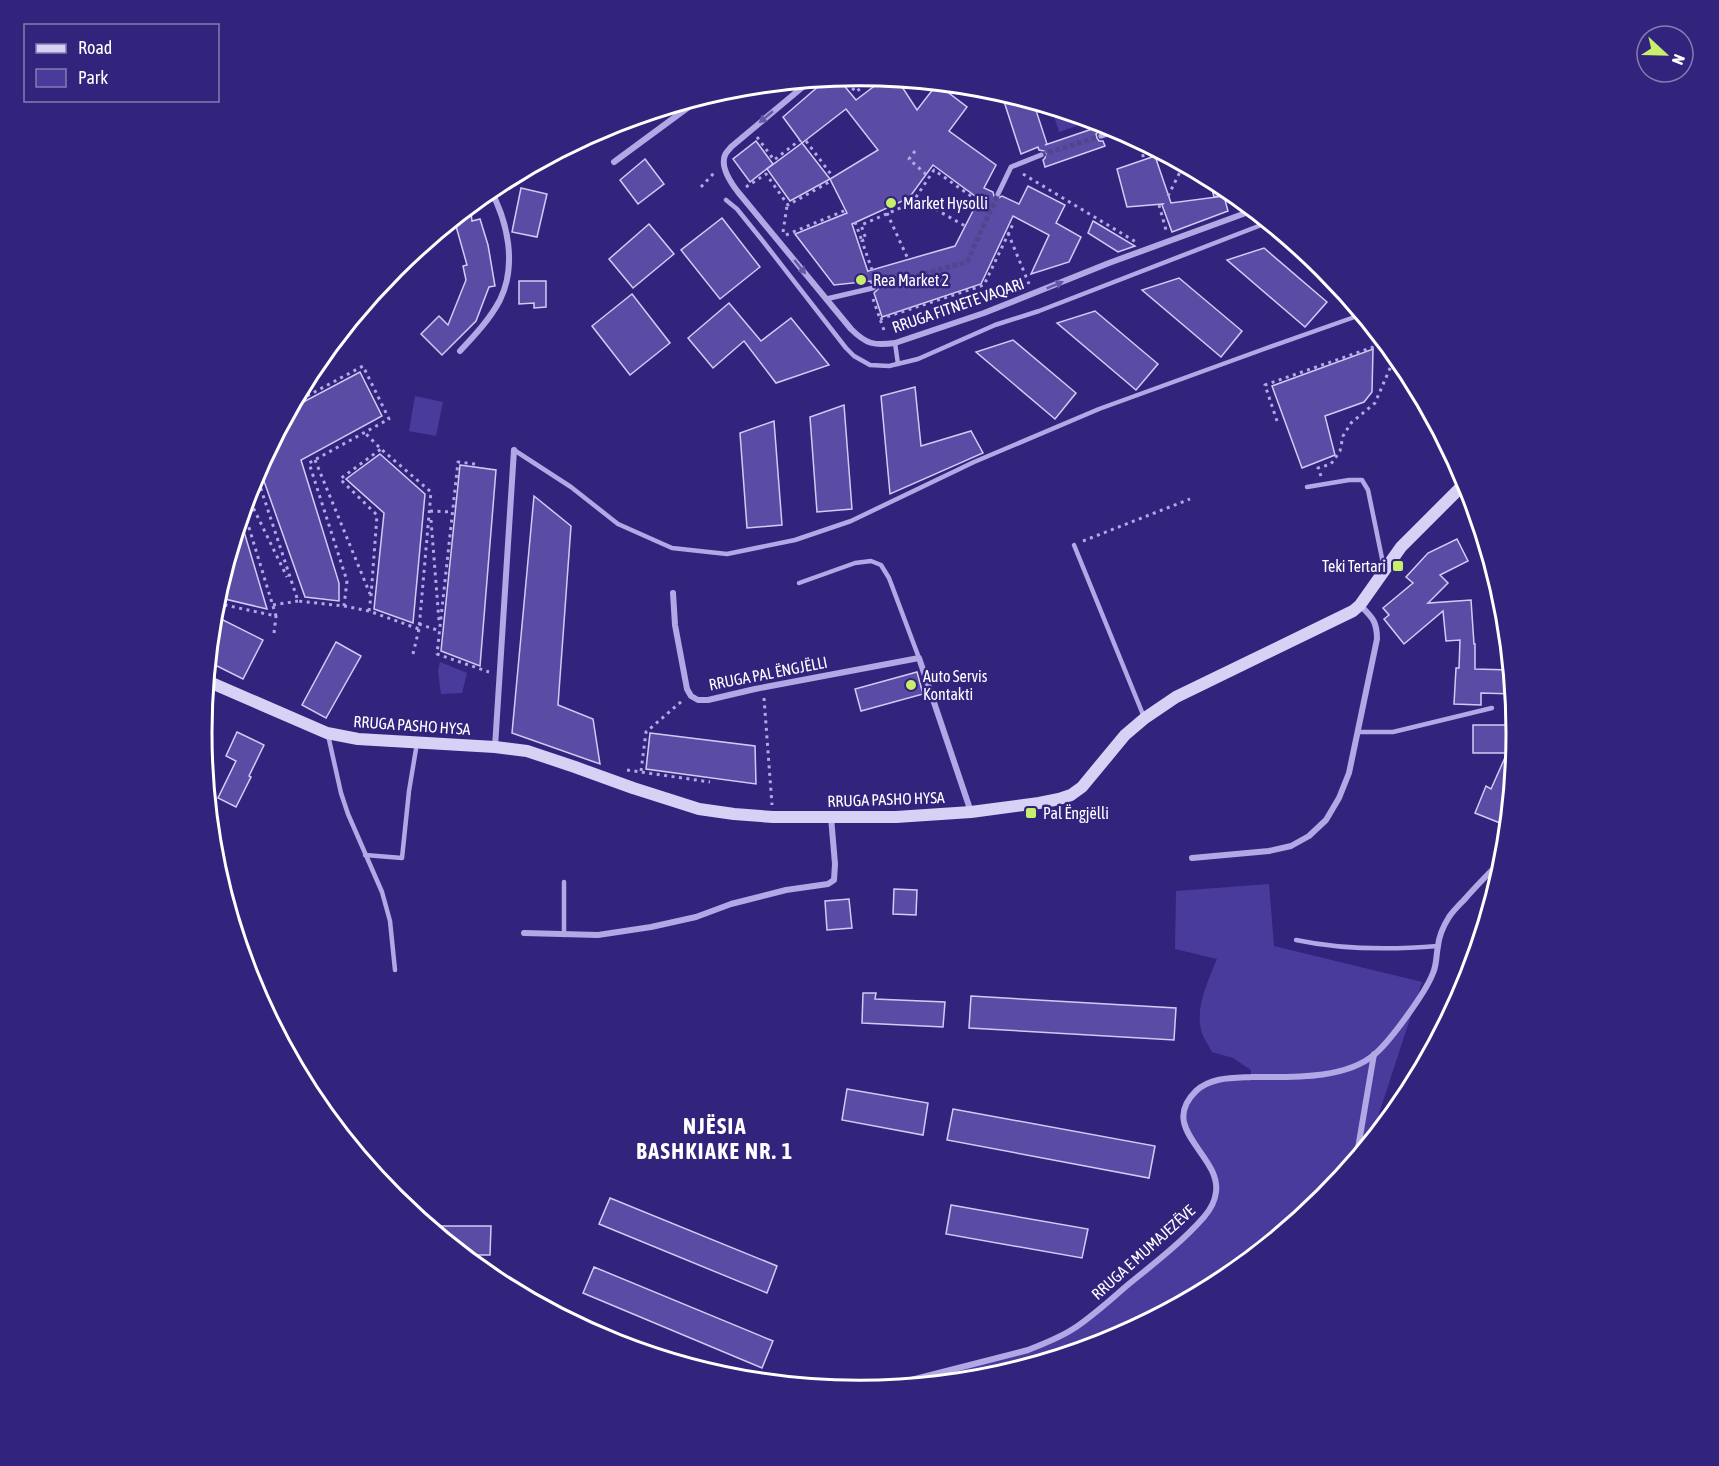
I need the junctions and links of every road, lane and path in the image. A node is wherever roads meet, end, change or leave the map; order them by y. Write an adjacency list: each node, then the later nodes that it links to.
1 (851, 86): 2 (path)
2 (863, 86)
3 (801, 89): 15 (street, one-way to 15)
4 (686, 110): 14 (street)
5 (756, 135): 8 (path)
6 (1106, 135): 7 (street)
7 (1101, 136)
8 (800, 140)
9 (806, 141): 27 (path)
10 (1141, 150): 13 (path)
11 (915, 151): 17 (path)
12 (1041, 155): 21 (street)
13 (1144, 159)
14 (614, 162)
15 (724, 165): 19 (path); 20 (street, RRUGA FITNETE VAQARI)
16 (1181, 171): 22 (path)
17 (930, 177): 24 (path); 26 (path)
18 (1035, 181): 39 (path)
19 (701, 187)
20 (738, 192): 27 (path); 44 (street, RRUGA FITNETE VAQARI, one-way to 44)
21 (998, 194)
22 (1168, 196)
23 (495, 198): 50 (street)
24 (916, 198): 30 (path); 36 (path)
25 (726, 200): 51 (lane)
26 (978, 201)
27 (788, 205): 29 (path)
28 (1159, 205): 34 (path)
29 (846, 210)
30 (886, 213): 38 (path); 40 (path)
31 (1245, 213): 39 (street, RRUGA FITNETE VAQARI)
32 (855, 222): 38 (path)
33 (1013, 224): 37 (path)
34 (1164, 224)
35 (1261, 225): 51 (lane)
36 (965, 226)
37 (1008, 233): 42 (path); 46 (path)
38 (862, 241): 41 (path)
39 (1148, 249): 47 (street, RRUGA FITNETE VAQARI, one-way to 39)
40 (908, 259)
41 (872, 270)
42 (1025, 274)
43 (872, 288): 44 (street); 46 (path)
44 (826, 299): 48 (street, RRUGA FITNETE VAQARI)
45 (1355, 317): 57 (lane)
46 (880, 319): 48 (path)
47 (895, 343): 48 (street, RRUGA FITNETE VAQARI); 51 (lane)
48 (884, 345)
49 (1378, 345): 54 (path)
50 (460, 351)
51 (898, 364)
52 (1392, 364): 60 (path)
53 (307, 396): 55 (path)
54 (1277, 421)
55 (364, 432): 56 (path); 58 (path)
56 (381, 448): 66 (path); 74 (path)
57 (514, 450): 88 (street)
58 (315, 460): 74 (path); 79 (path)
59 (475, 464): 67 (path)
60 (1324, 483): 62 (lane); 70 (lane)
61 (260, 487): 72 (path)
62 (1307, 487)
63 (1459, 489): 70 (main road, RRUGA PASHO HYSA)
64 (1190, 499): 69 (path)
65 (253, 506): 72 (path)
66 (430, 510): 67 (path); 82 (path); 84 (path)
67 (452, 512): 84 (path)
68 (247, 522): 78 (path)
69 (1074, 545): 93 (lane)
70 (1385, 570): 77 (main road, RRUGA PASHO HYSA)
71 (799, 583): 87 (lane)
72 (292, 587): 75 (path)
73 (673, 593): 91 (street, RRUGA PAL ËNGJËLLI)
74 (371, 596): 80 (path)
75 (298, 601): 78 (path); 79 (path)
76 (224, 605): 81 (path)
77 (1360, 605): 93 (main road, RRUGA PASHO HYSA); 94 (street)
78 (273, 606): 81 (path)
79 (344, 606): 80 (path)
80 (369, 610): 83 (path)
81 (276, 616): 85 (path)
82 (419, 624): 83 (path); 84 (path)
83 (419, 629): 86 (path)
84 (440, 631): 88 (path)
85 (274, 633)
86 (413, 654)
87 (919, 658): 90 (street, RRUGA PAL ËNGJËLLI); 101 (street)
88 (500, 674): 97 (street)
89 (214, 684): 95 (main road, RRUGA PASHO HYSA)
90 (764, 687): 91 (street, RRUGA PAL ËNGJËLLI); 102 (path)
91 (691, 696): 99 (path)
92 (1492, 708): 94 (lane)
93 (1144, 718): 101 (main road, RRUGA PASHO HYSA)
94 (1358, 732): 105 (street)
95 (327, 733): 96 (main road, RRUGA PASHO HYSA); 104 (lane)
96 (417, 743): 97 (main road, RRUGA PASHO HYSA); 104 (lane)
97 (495, 747): 102 (main road, RRUGA PASHO HYSA)
98 (619, 770): 99 (path)
99 (641, 772): 100 (path)
100 (710, 782)
101 (971, 812): 103 (main road, RRUGA PASHO HYSA)
102 (773, 817): 103 (main road, RRUGA PASHO HYSA)
103 (831, 818): 109 (street)
104 (365, 855): 112 (lane)
105 (1192, 858)
106 (1493, 869): 111 (street, RRUGA E MUMAJEZËVE)
107 (564, 882): 109 (lane)
108 (524, 933): 109 (street)
109 (564, 935)
110 (1296, 940): 111 (lane)
111 (1438, 946): 113 (street, RRUGA E MUMAJEZËVE)
112 (395, 970)
113 (1374, 1054): 114 (street); 115 (street, RRUGA E MUMAJEZËVE)
114 (1359, 1145)
115 (923, 1377)

